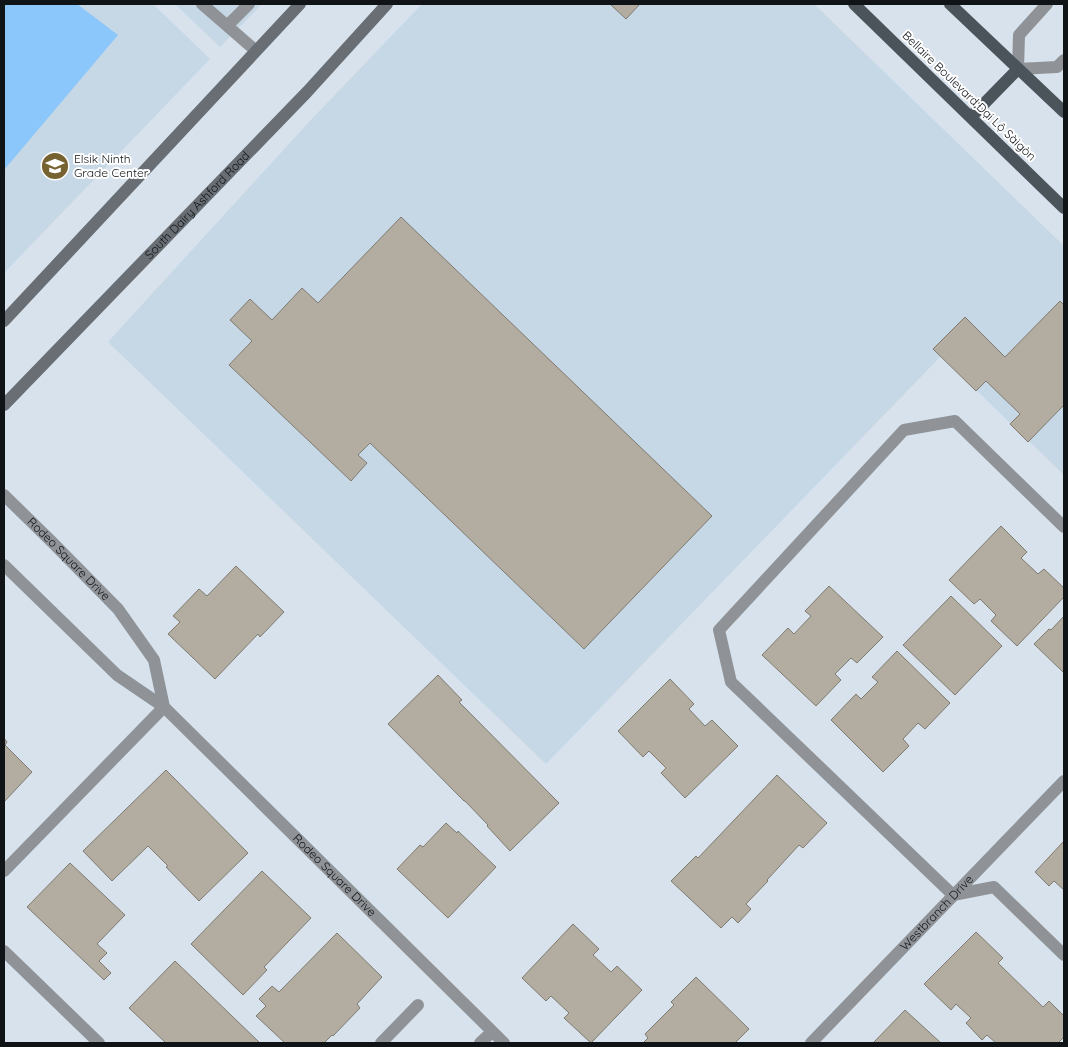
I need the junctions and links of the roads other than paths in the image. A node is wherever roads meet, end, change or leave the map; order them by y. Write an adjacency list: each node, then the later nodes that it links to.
1 (202, 4): 8 (street)
2 (249, 4): 8 (street)
3 (300, 4): 9 (main road)
4 (387, 4): 16 (main road, South Dairy Ashford Road)
5 (854, 4): 13 (main road, Bellaire Boulevard;Đại Lộ Sàigòn)
6 (950, 4): 11 (main road)
7 (1048, 4): 11 (street)
8 (228, 25): 9 (street)
9 (255, 50): 15 (main road)
10 (1064, 60): 11 (street)
11 (1018, 69): 12 (main road); 13 (main road)
12 (1064, 112)
13 (971, 117): 14 (main road, Bellaire Boulevard;Đại Lộ Sàigòn)
14 (1064, 208)
15 (4, 321)
16 (4, 405)
17 (4, 495): 20 (street, Rodeo Square Drive)
18 (1064, 527): 23 (street)
19 (4, 565): 20 (street, Rodeo Square Drive)
20 (164, 707): 22 (street); 27 (street, Rodeo Square Drive)
21 (1064, 781): 23 (street, Westbranch Drive)
22 (4, 871)
23 (954, 895): 25 (street); 32 (street, Westbranch Drive)
24 (4, 951): 28 (street)
25 (1064, 955)
26 (418, 1005): 29 (street)
27 (492, 1032): 30 (street); 31 (street, Rodeo Square Drive)
28 (99, 1043)
29 (381, 1043)
30 (480, 1043)
31 (504, 1043)
32 (811, 1043)

